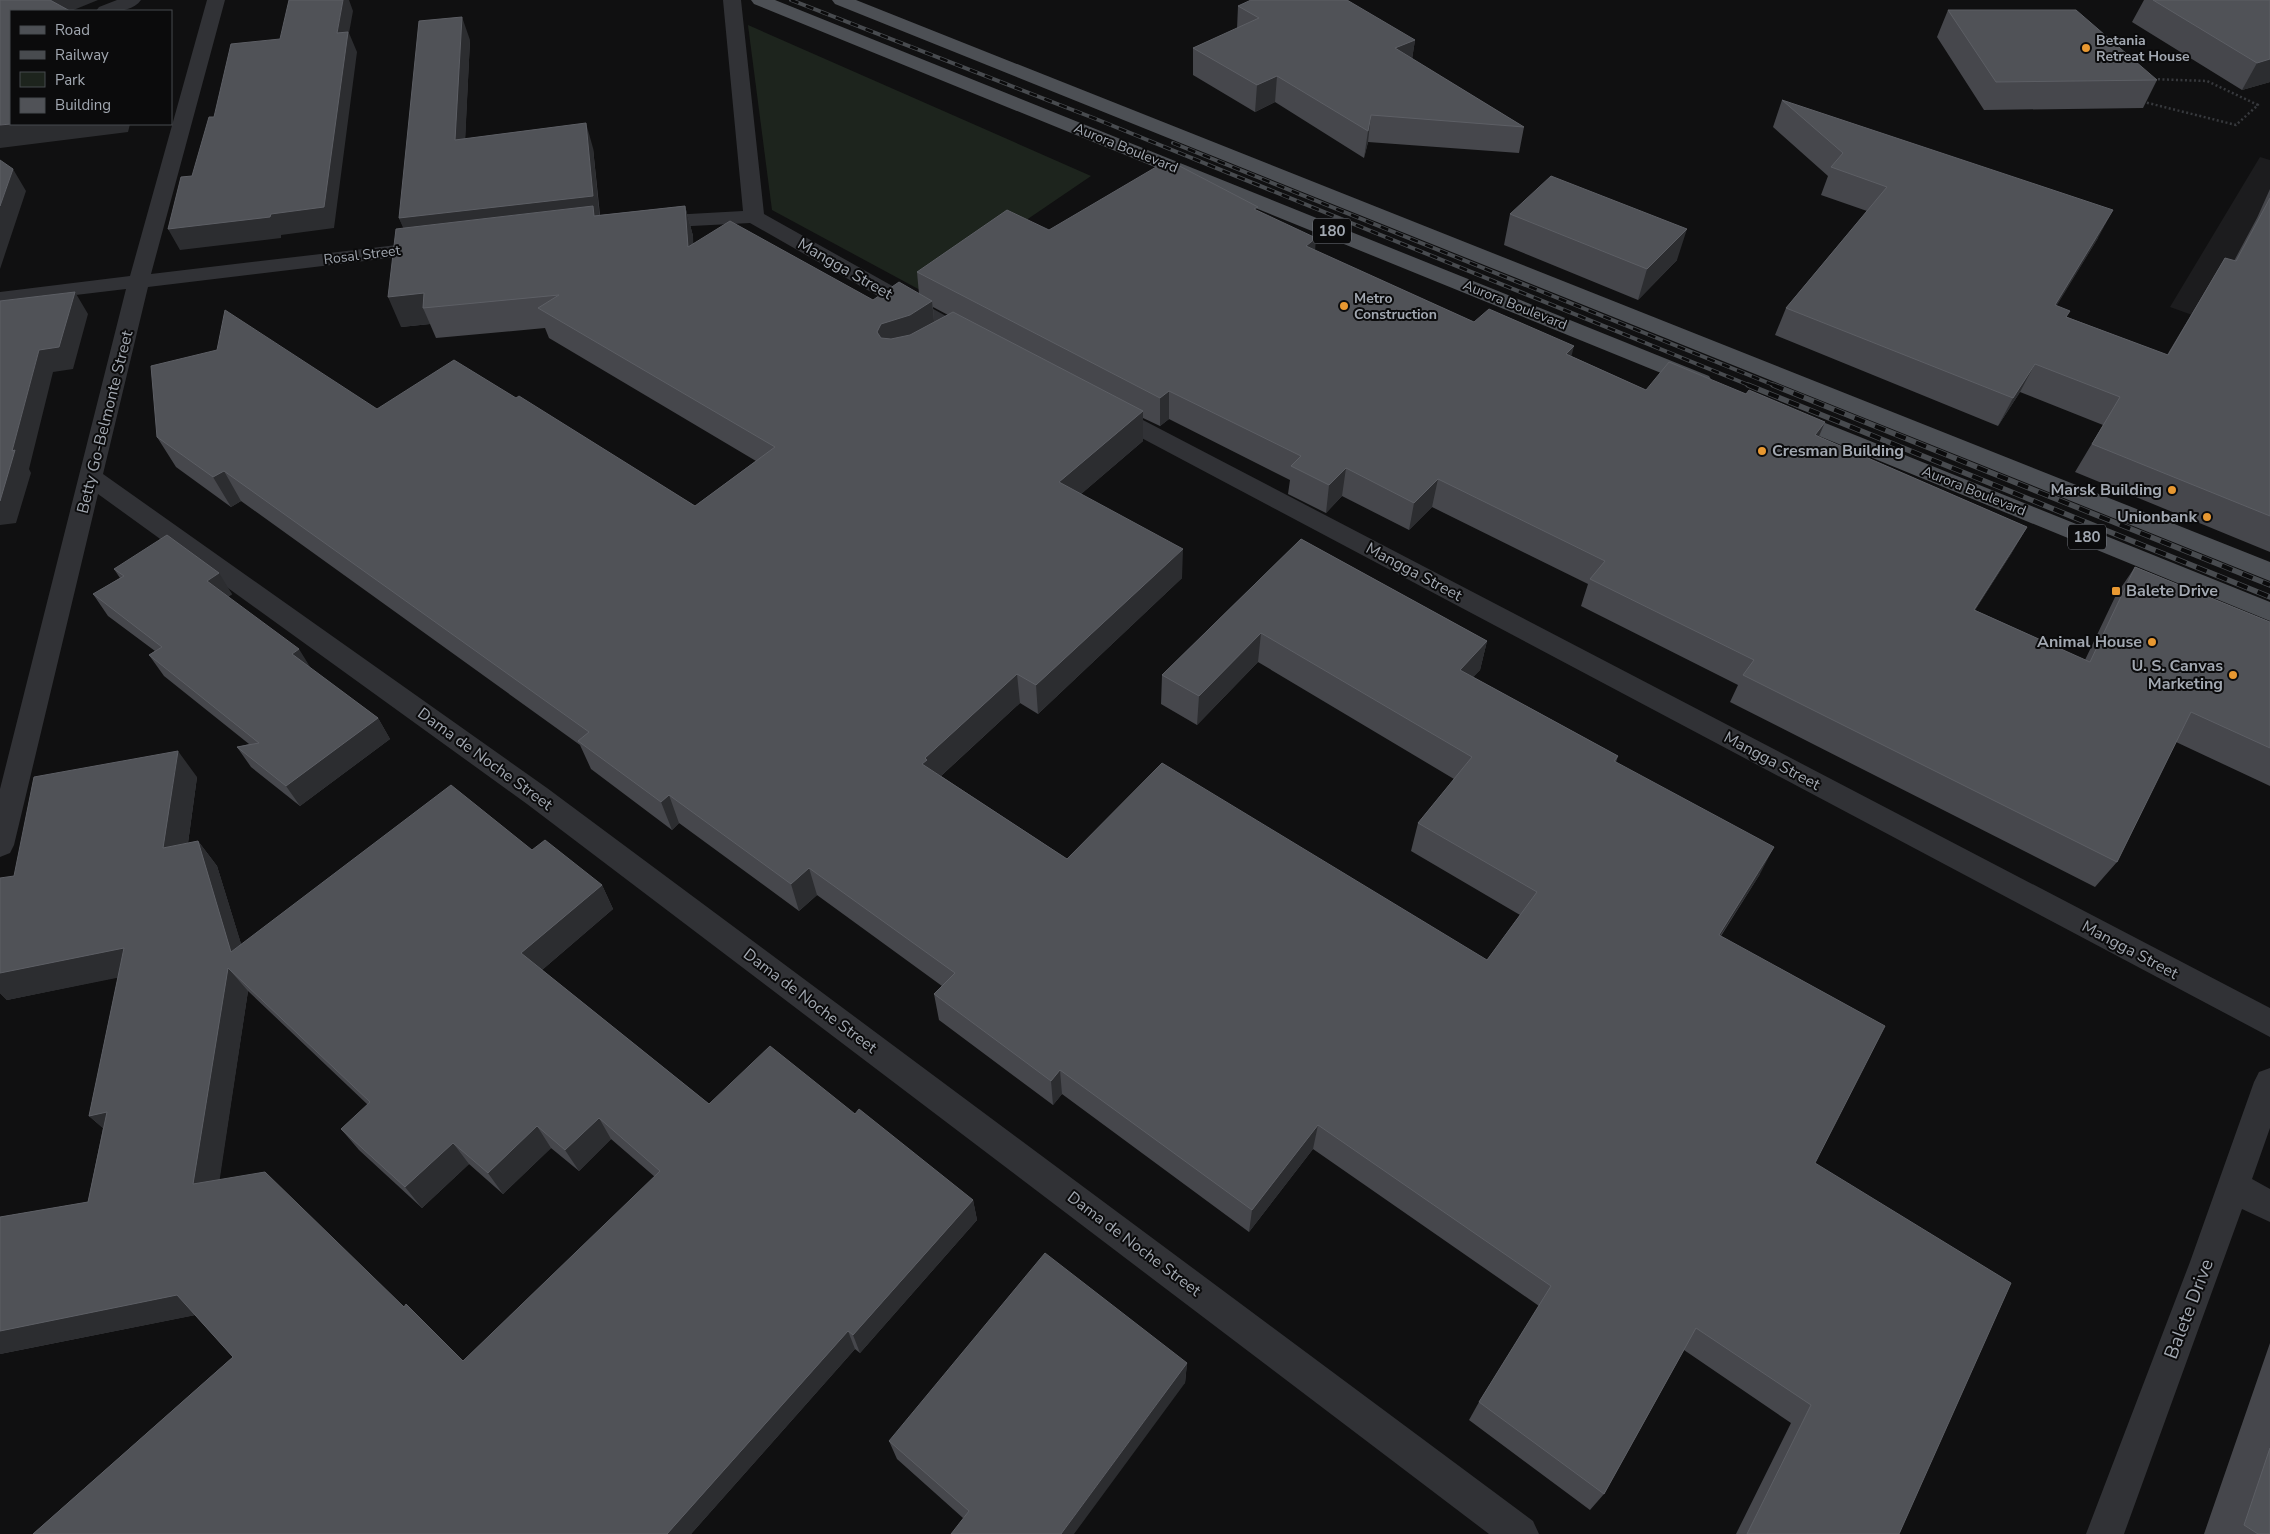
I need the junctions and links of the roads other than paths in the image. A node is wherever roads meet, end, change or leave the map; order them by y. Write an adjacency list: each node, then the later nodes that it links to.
1 (132, 0): 6 (street)
2 (216, 0): 10 (street, Betty Go-Belmonte Street)
3 (732, 0): 7 (street)
4 (760, 0): 13 (main road, Aurora Boulevard / 180)
5 (841, 0): 17 (main road, Aurora Boulevard / 180)
6 (107, 10)
7 (754, 217): 8 (street); 12 (street, Mangga Street)
8 (635, 224)
9 (446, 246): 10 (street, Rosal Street)
10 (139, 281): 11 (street, Rosal Street); 16 (street, Betty Go-Belmonte Street)
11 (0, 298)
12 (990, 349)
13 (1719, 388)
14 (1086, 400): 20 (street, Mangga Street)
15 (1766, 406): 18 (main road, Aurora Boulevard / 180)
16 (92, 478): 19 (street, Betty Go-Belmonte Street); 24 (street, Dama de Noche Street)
17 (2270, 572)
18 (2270, 612)
19 (0, 845)
20 (2270, 1023)
21 (2270, 1082): 22 (street, Balete Drive)
22 (2234, 1187): 23 (street); 25 (street, Balete Drive)
23 (2270, 1206)
24 (1520, 1534)
25 (2104, 1534)

